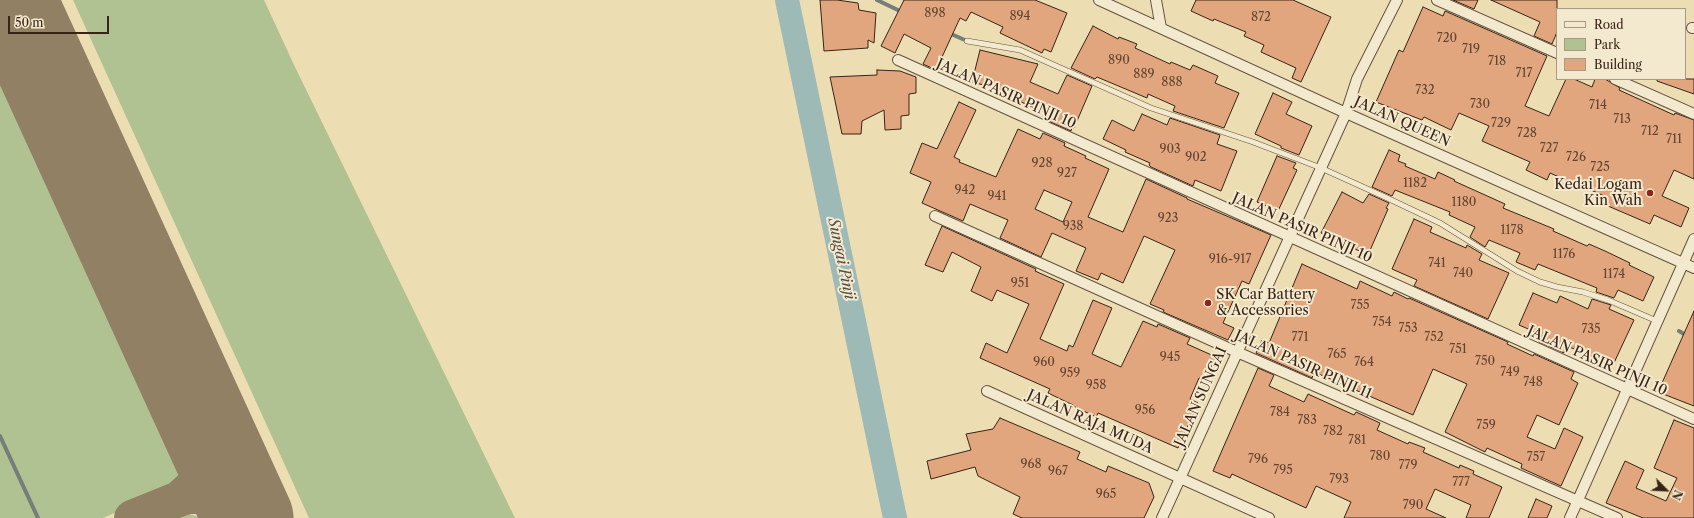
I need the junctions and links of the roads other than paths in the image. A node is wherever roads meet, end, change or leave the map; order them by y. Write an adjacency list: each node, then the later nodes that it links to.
1 (1099, 0): 5 (street, JALAN QUEEN)
2 (1156, 0): 5 (street)
3 (1397, 0): 10 (street, JALAN SUNGAI)
4 (1437, 0): 7 (street)
5 (1161, 28): 10 (street, JALAN QUEEN)
6 (967, 41): 12 (lane)
7 (1556, 53)
8 (898, 60): 14 (street, JALAN PASIR PINJI 10)
9 (1617, 80): 11 (street)
10 (1346, 113): 12 (street, JALAN SUNGAI); 16 (street, JALAN QUEEN)
11 (1694, 114)
12 (1321, 168): 14 (street, JALAN SUNGAI); 18 (lane)
13 (935, 216): 19 (street, JALAN PASIR PINJI 11)
14 (1289, 238): 19 (street, JALAN SUNGAI); 20 (street, JALAN PASIR PINJI 10)
15 (1694, 239): 16 (street)
16 (1683, 263): 17 (street, JALAN QUEEN); 18 (street)
17 (1694, 268)
18 (1657, 321): 20 (street)
19 (1237, 352): 23 (street, JALAN SUNGAI); 24 (street, JALAN PASIR PINJI 11)
20 (1627, 390): 22 (street, JALAN PASIR PINJI 10); 24 (street)
21 (987, 391): 23 (street, JALAN RAJA MUDA)
22 (1694, 419)
23 (1180, 478): 25 (street, JALAN SUNGAI); 26 (street, JALAN RAJA MUDA)
24 (1577, 500): 27 (street); 28 (street, JALAN PASIR PINJI 11)
25 (1162, 518)
26 (1269, 518)
27 (1570, 518)
28 (1617, 518)

